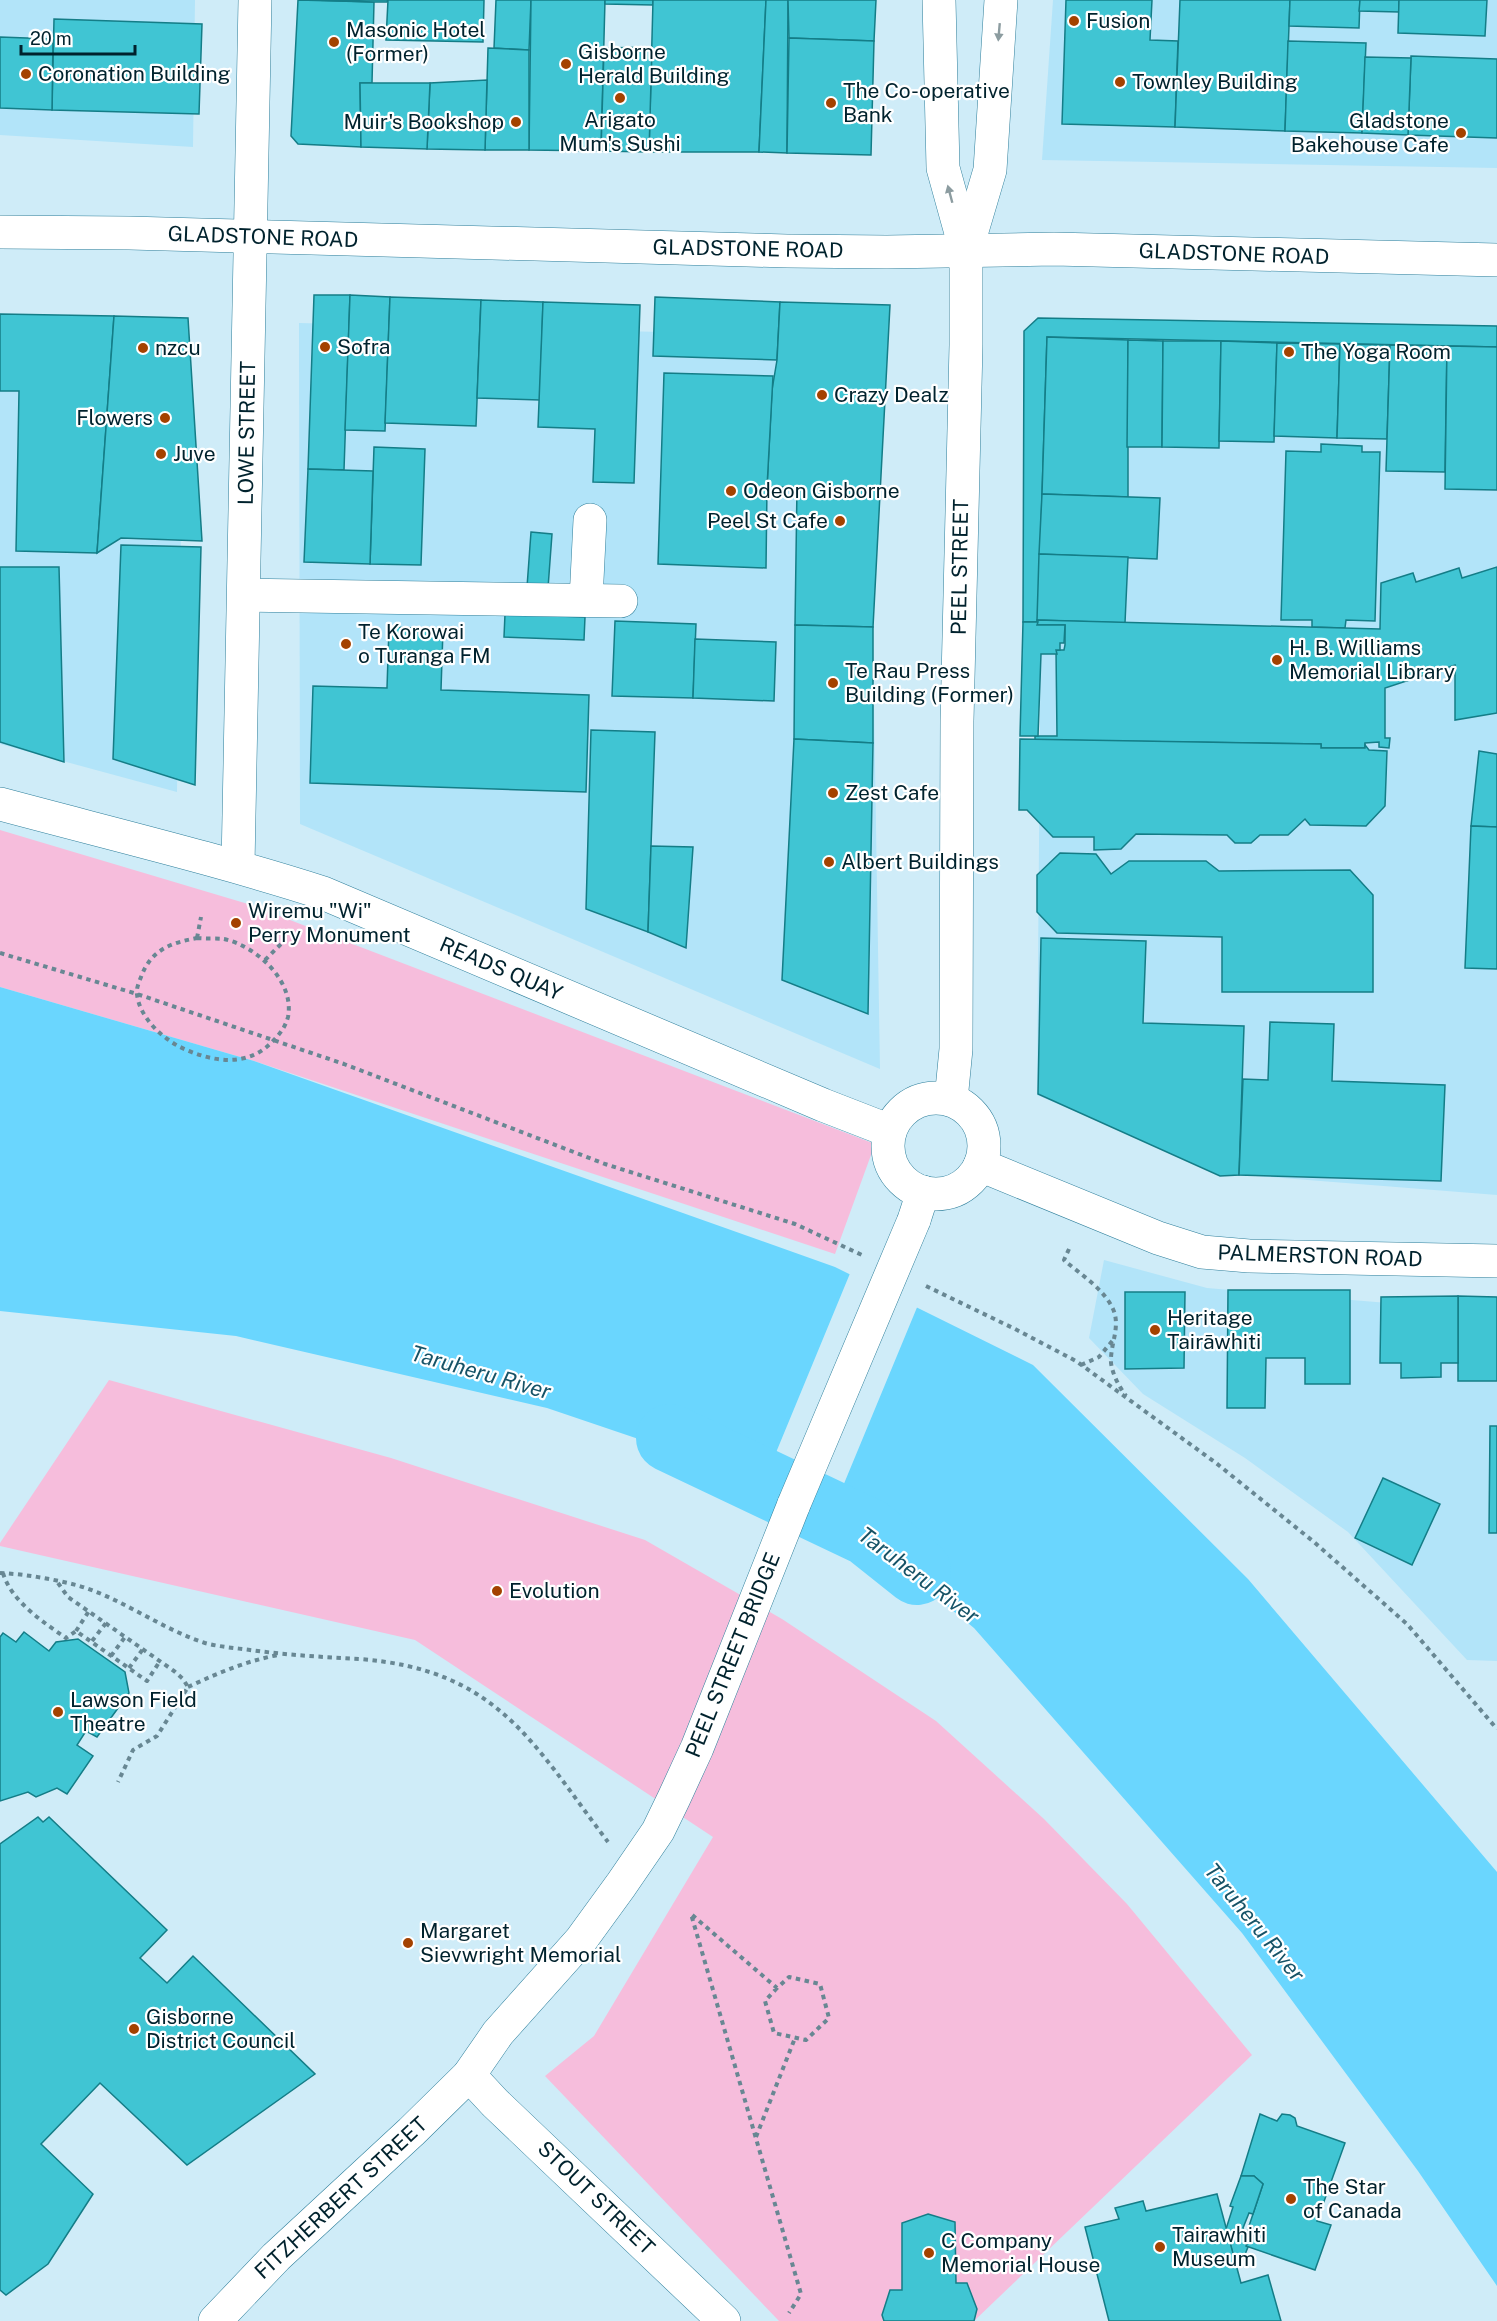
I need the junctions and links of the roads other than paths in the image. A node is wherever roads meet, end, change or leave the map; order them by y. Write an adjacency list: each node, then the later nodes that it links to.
1 (255, 0): 5 (street, LOWE STREET)
2 (939, 0): 6 (street, PEEL STREET, one-way to 2)
3 (1001, 0): 6 (street, PEEL STREET, one-way to 6)
4 (0, 232): 5 (street, GLADSTONE ROAD)
5 (251, 237): 6 (street, GLADSTONE ROAD); 9 (street, LOWE STREET)
6 (966, 250): 7 (street, GLADSTONE ROAD); 14 (street, PEEL STREET)
7 (1497, 260)
8 (590, 520): 10 (street)
9 (244, 595): 10 (street); 13 (street, LOWE STREET)
10 (586, 600): 11 (street)
11 (621, 601)
12 (0, 804): 13 (street, READS QUAY)
13 (238, 866): 15 (street, READS QUAY)
14 (951, 1100): 15 (street); 16 (street)
15 (890, 1131): 17 (street)
16 (980, 1165): 17 (street); 18 (street, PALMERSTON ROAD)
17 (919, 1206): 19 (street, PEEL STREET BRIDGE, bridge)
18 (1497, 1261)
19 (468, 2075): 20 (street, FITZHERBERT STREET); 21 (street, STOUT STREET)
20 (215, 2321)
21 (724, 2321)

